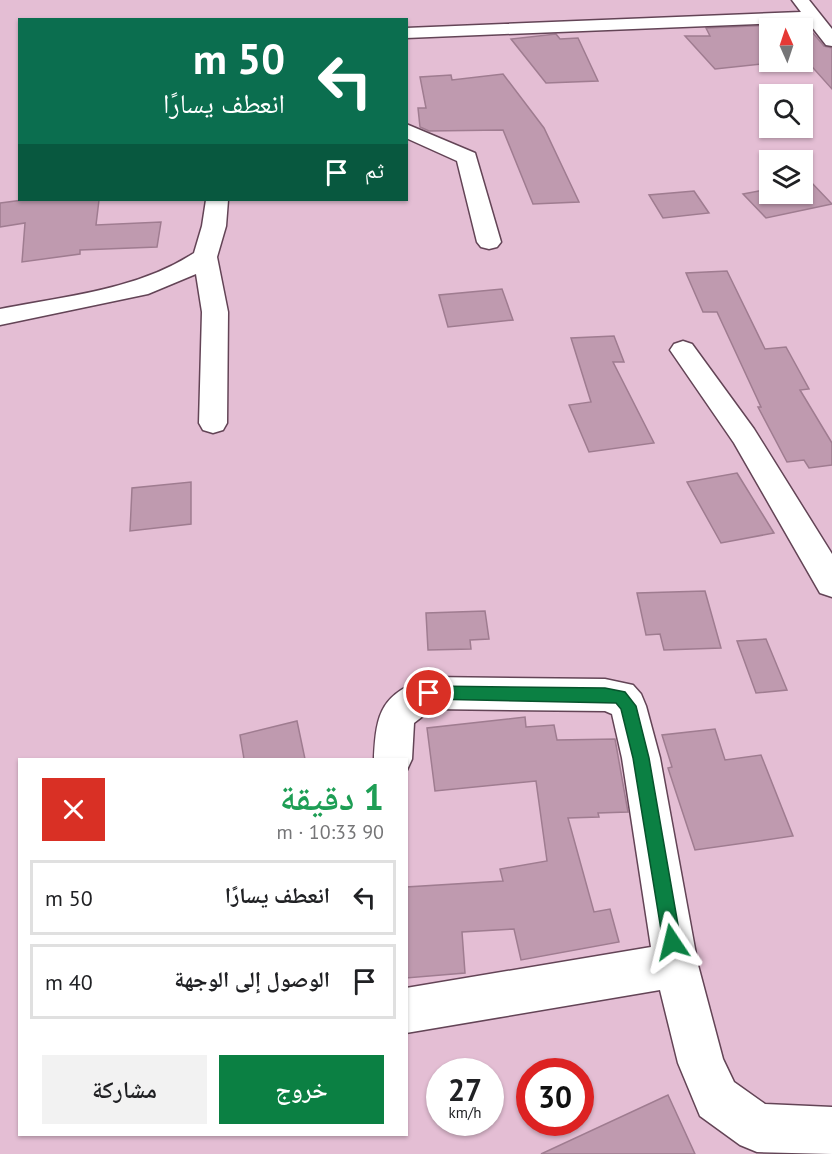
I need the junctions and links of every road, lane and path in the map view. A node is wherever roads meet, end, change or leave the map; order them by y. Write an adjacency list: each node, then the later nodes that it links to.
1 (800, 0): 2 (street)
2 (813, 17): 3 (street); 4 (street)
3 (408, 33)
4 (832, 41)
5 (408, 131): 7 (street)
6 (217, 201): 8 (street)
7 (489, 242)
8 (206, 257): 9 (street); 11 (street)
9 (0, 316)
10 (683, 350): 12 (street)
11 (213, 423)
12 (832, 584)
13 (393, 758): 14 (street)
14 (676, 965): 15 (street); 16 (street)
15 (408, 1011)
16 (832, 1131)

